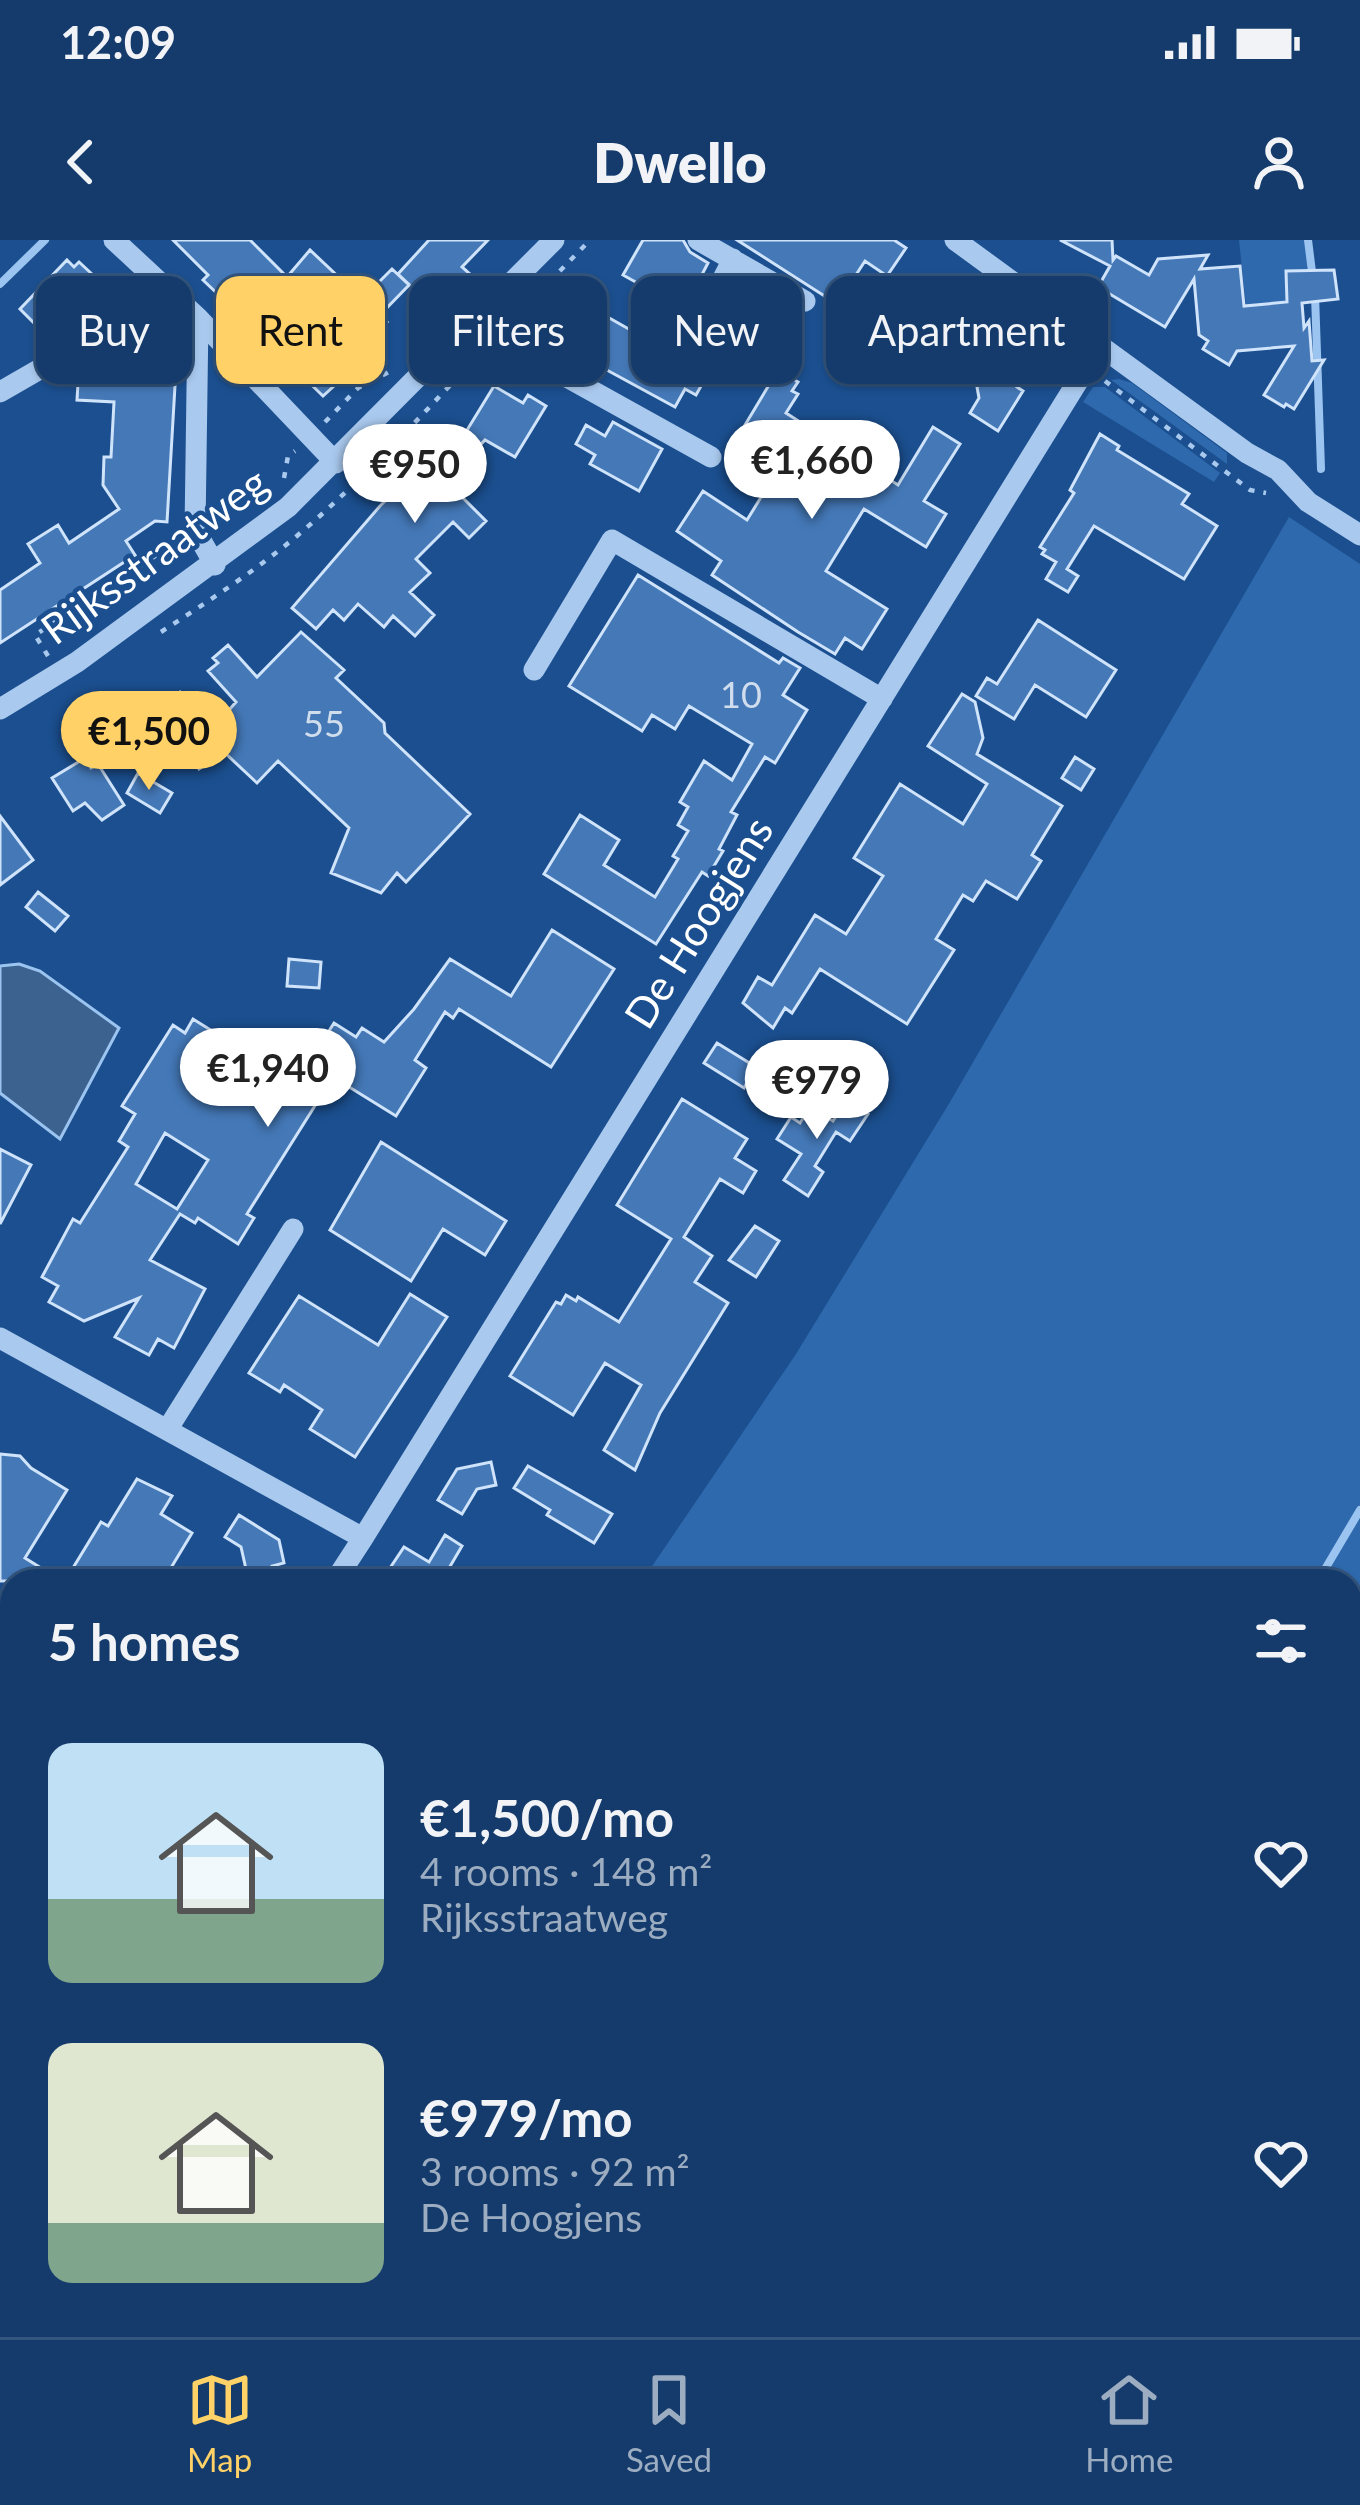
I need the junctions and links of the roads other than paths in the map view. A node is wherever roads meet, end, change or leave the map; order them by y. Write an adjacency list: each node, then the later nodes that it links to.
1 (554, 240): 7 (street, Rijksstraatweg)
2 (698, 240): 5 (street)
3 (955, 240): 9 (street)
4 (119, 242): 6 (street)
5 (733, 259): 8 (street); 10 (street)
6 (153, 276)
7 (519, 276)
8 (724, 276)
9 (1004, 276)
10 (805, 301)
11 (192, 313): 12 (street)
12 (198, 318): 20 (street); 22 (street)
13 (1108, 353): 21 (street)
14 (36, 371): 18 (street)
15 (413, 384): 20 (street, Rijksstraatweg)
16 (579, 384): 19 (street)
17 (1077, 384): 24 (street, De Hoogjens)
18 (0, 392)
19 (711, 458)
20 (336, 463): 22 (street, Rijksstraatweg)
21 (1360, 535)
22 (215, 565): 25 (street, Rijksstraatweg)
23 (534, 670): 24 (street)
24 (881, 699): 29 (street, De Hoogjens)
25 (0, 709)
26 (292, 1229): 28 (street)
27 (0, 1338): 28 (street)
28 (167, 1430): 29 (street)
29 (363, 1538): 30 (street, De Hoogjens)
30 (343, 1569)

